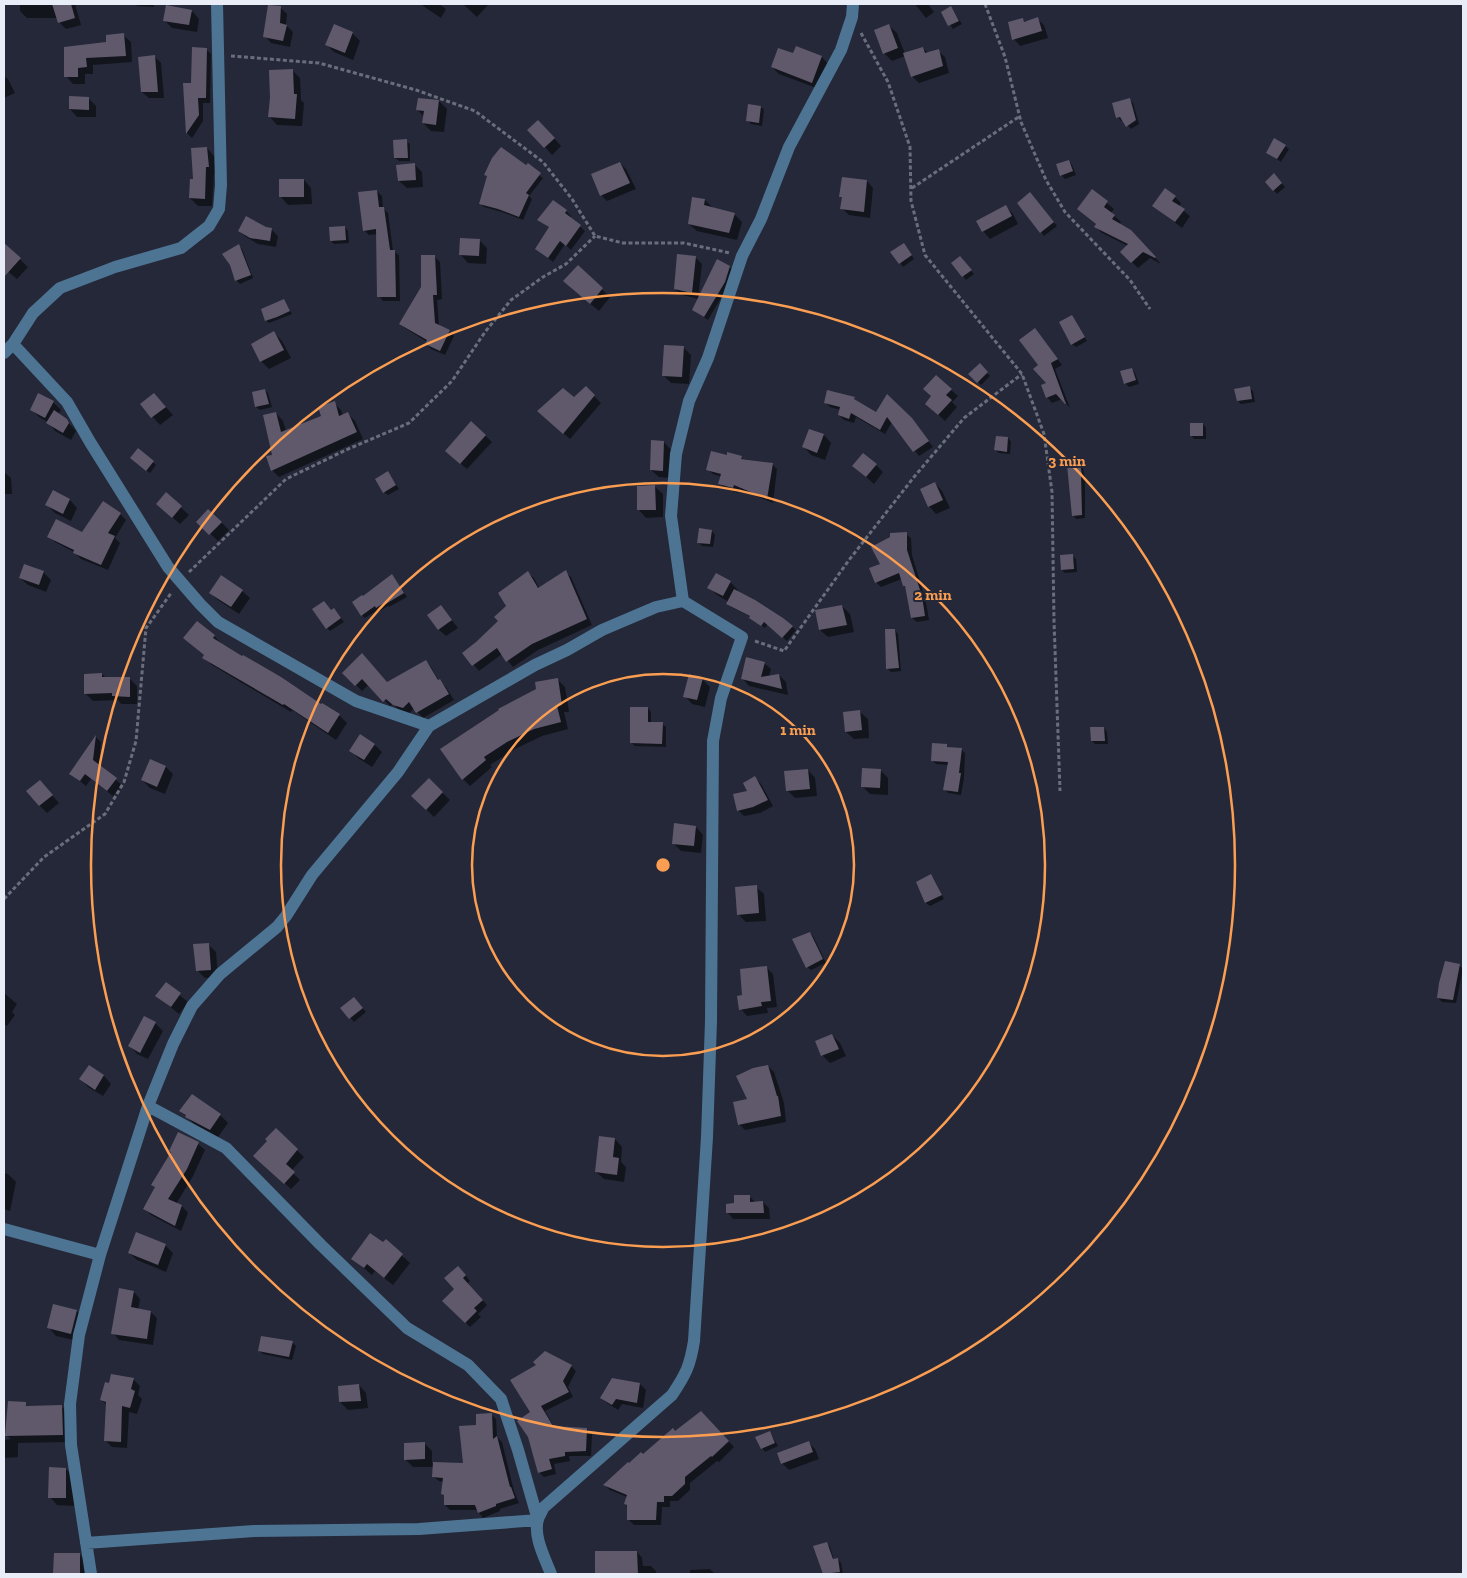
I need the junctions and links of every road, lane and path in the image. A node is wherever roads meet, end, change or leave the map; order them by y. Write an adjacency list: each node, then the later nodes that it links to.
1 (217, 4): 5 (street)
2 (854, 4): 4 (street)
3 (985, 4): 6 (path)
4 (852, 17): 7 (path); 9 (street)
5 (218, 55): 8 (path); 11 (street)
6 (1020, 116): 7 (path); 10 (path)
7 (911, 188): 13 (path)
8 (595, 236): 9 (path); 14 (path)
9 (742, 256): 15 (street)
10 (1150, 309)
11 (13, 344): 12 (street); 14 (street)
12 (4, 353)
13 (1022, 374): 16 (path); 18 (path)
14 (180, 581): 17 (street); 19 (path)
15 (683, 601): 16 (street); 17 (street)
16 (742, 637): 23 (street)
17 (429, 726): 20 (street)
18 (1060, 792)
19 (4, 899)
20 (148, 1106): 22 (street); 23 (street)
21 (4, 1229): 22 (street)
22 (100, 1255): 24 (street)
23 (538, 1520): 24 (street); 26 (street)
24 (86, 1543): 25 (street)
25 (91, 1574)
26 (551, 1574)

